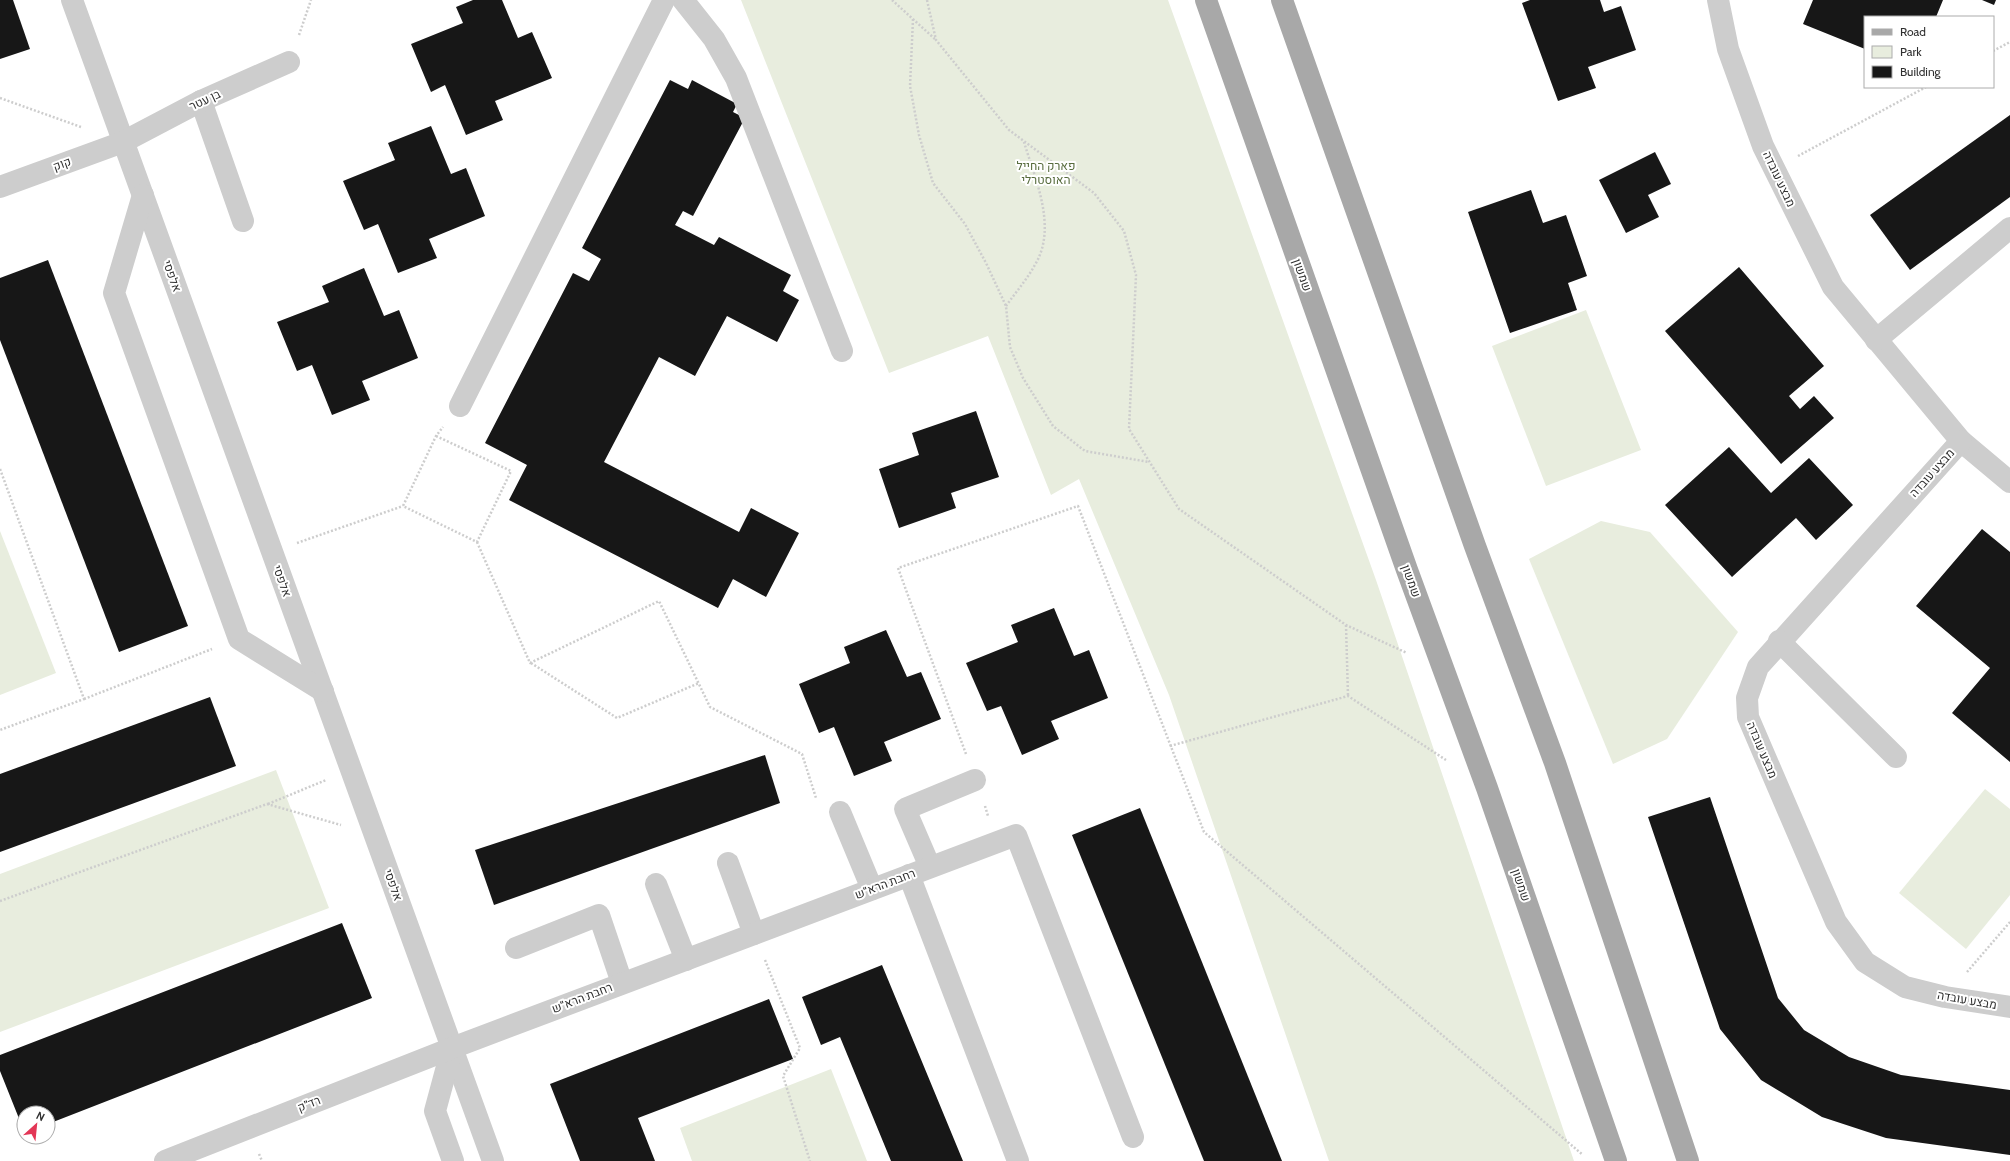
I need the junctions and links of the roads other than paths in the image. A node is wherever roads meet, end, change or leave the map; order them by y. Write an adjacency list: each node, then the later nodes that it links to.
1 (72, 0): 9 (street, אלפסי)
2 (664, 0): 16 (street)
3 (683, 0): 15 (street)
4 (1206, 0): 40 (main road, שמשון)
5 (1282, 0): 41 (main road)
6 (1718, 0): 14 (street, מבצע עובדה)
7 (289, 62): 8 (street, בן עטר)
8 (201, 101): 9 (street, בן עטר); 12 (street)
9 (123, 142): 10 (street, קוק); 11 (street, אלפסי)
10 (0, 187)
11 (143, 196): 20 (street, אלפסי); 20 (street)
12 (243, 220)
13 (2010, 228): 14 (street)
14 (1876, 340): 17 (street, מבצע עובדה)
15 (842, 351)
16 (460, 406)
17 (1961, 441): 18 (street, מבצע עובדה); 19 (street, מבצע עובדה)
18 (2010, 482)
19 (1779, 641): 21 (street); 33 (street, מבצע עובדה)
20 (323, 691): 34 (street, אלפסי)
21 (1896, 756)
22 (975, 780): 25 (street)
23 (840, 812): 28 (street)
24 (728, 863): 29 (street)
25 (930, 867): 26 (street, רחבת הרא"ש); 35 (street, רחבת הרא"ש)
26 (909, 875): 28 (street, רחבת הרא"ש); 39 (street)
27 (656, 884): 31 (street)
28 (872, 890): 29 (street, רחבת הרא"ש)
29 (754, 934): 31 (street, רחבת הרא"ש)
30 (516, 948): 32 (street)
31 (686, 960): 32 (street, רחבת הרא"ש)
32 (622, 983): 34 (street, רחבת הרא"ש)
33 (2010, 1007)
34 (452, 1048): 36 (street, רד"ק); 37 (street); 38 (street, אלפסי)
35 (1133, 1137)
36 (165, 1161)
37 (453, 1161)
38 (493, 1161)
39 (1018, 1161)
40 (1616, 1161)
41 (1688, 1161)

